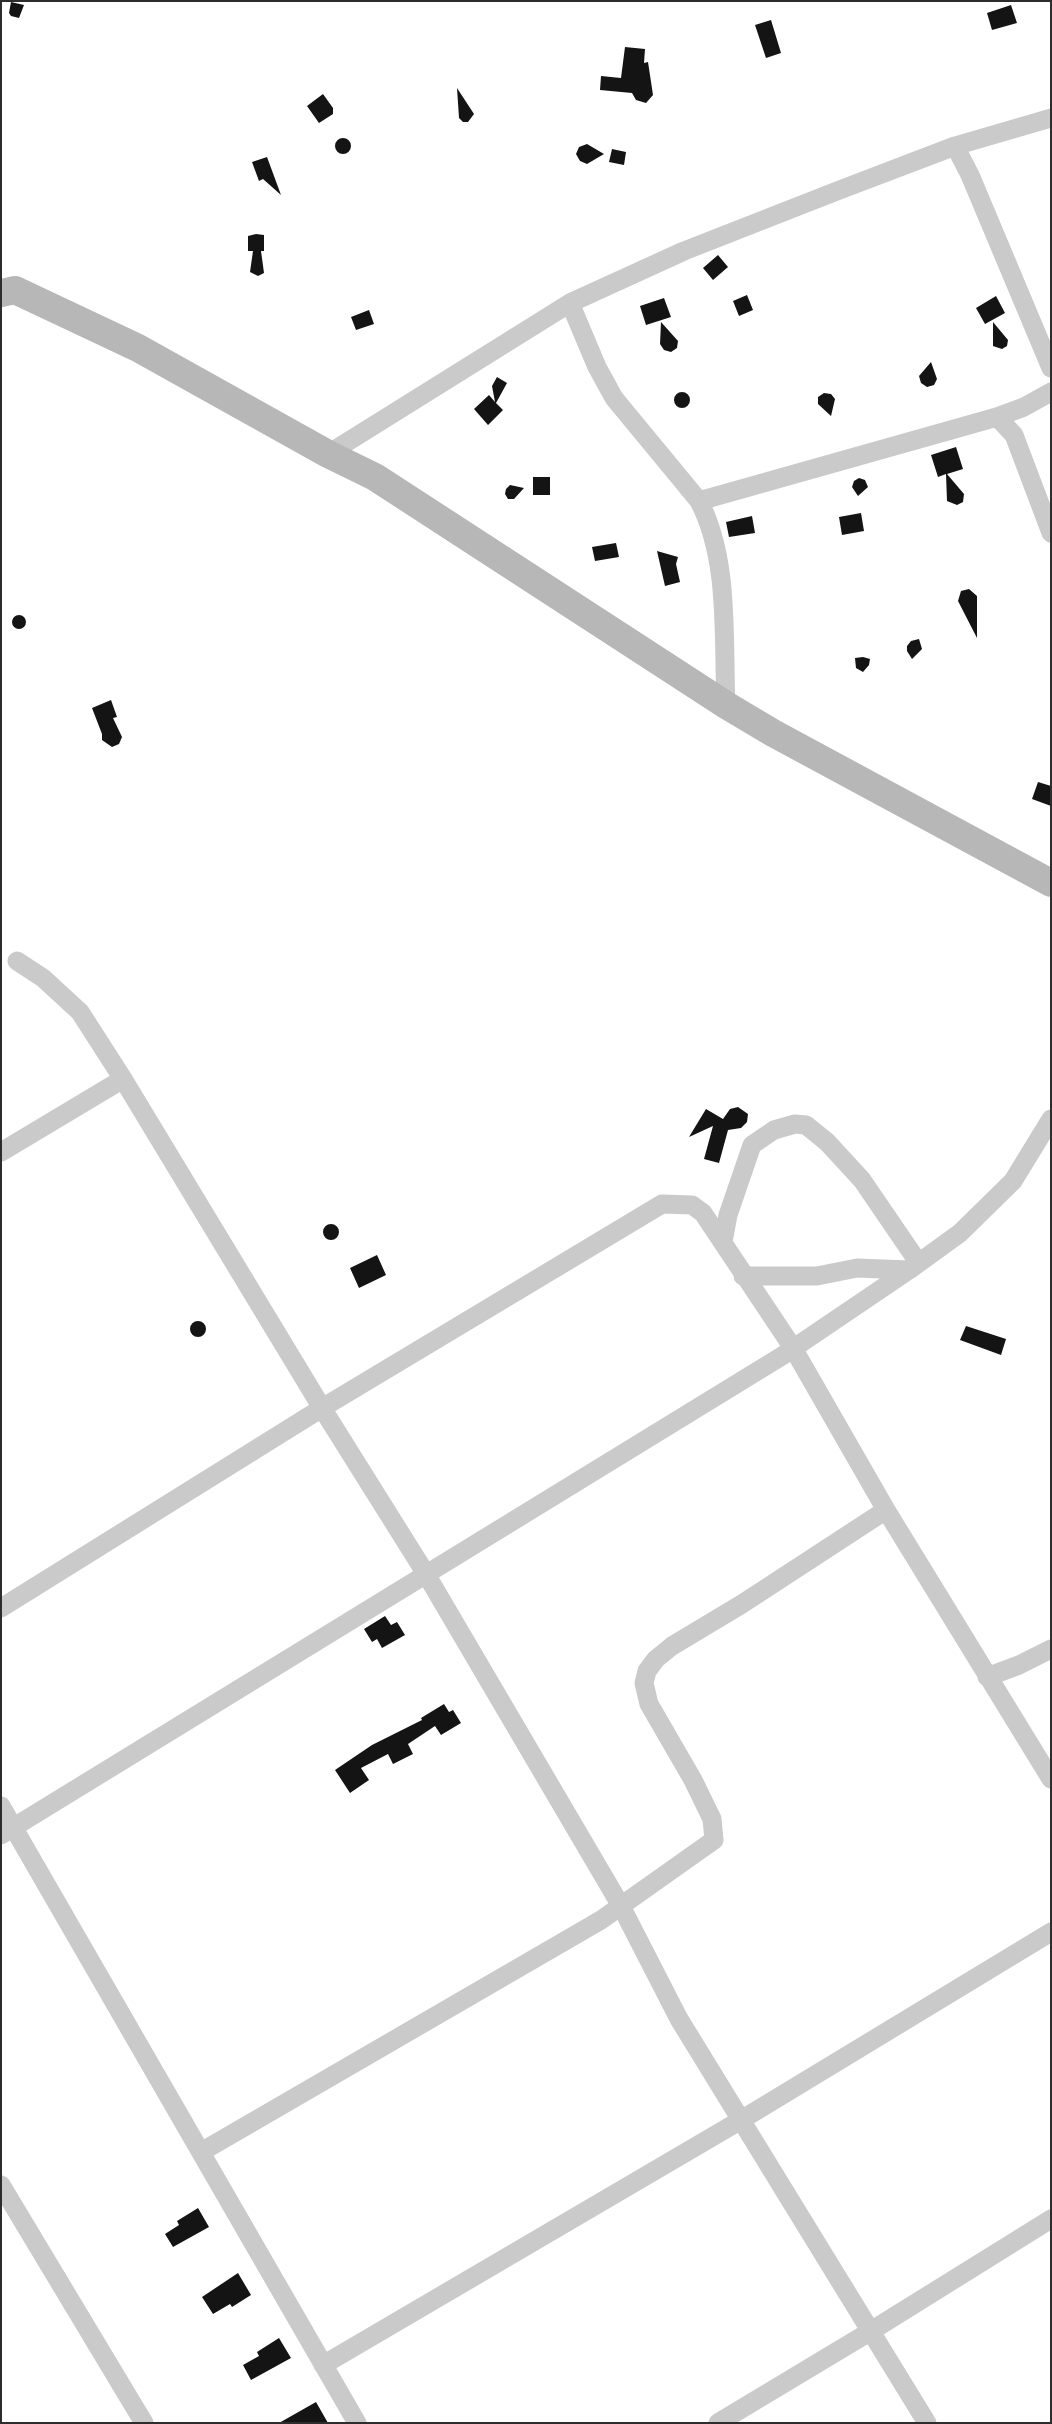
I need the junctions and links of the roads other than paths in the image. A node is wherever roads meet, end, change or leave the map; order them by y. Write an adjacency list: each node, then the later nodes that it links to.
1 (1051, 118): 2 (street)
2 (955, 146): 4 (street); 5 (street)
3 (1, 293): 10 (street)
4 (570, 303): 10 (street); 11 (street)
5 (1051, 368)
6 (1051, 392): 7 (street)
7 (1024, 407): 8 (street); 9 (street)
8 (997, 417): 9 (street); 11 (street)
9 (1014, 435): 12 (street)
10 (328, 454): 13 (street)
11 (699, 502): 13 (street)
12 (1051, 533)
13 (726, 705): 14 (street)
14 (1051, 883)
15 (17, 961): 16 (street)
16 (123, 1080): 18 (street); 23 (street)
17 (1051, 1119): 20 (street)
18 (1, 1152)
19 (723, 1242): 20 (street); 21 (street); 23 (street)
20 (914, 1266): 21 (street); 22 (street)
21 (743, 1276): 22 (street)
22 (792, 1348): 24 (street); 25 (street)
23 (322, 1408): 25 (street); 26 (street)
24 (886, 1510): 28 (street); 32 (street)
25 (426, 1574): 31 (street); 32 (street)
26 (1, 1608)
27 (1051, 1649): 28 (street)
28 (987, 1677): 29 (street)
29 (1051, 1779)
30 (1, 1806): 31 (street)
31 (8, 1832): 35 (street)
32 (621, 1906): 34 (street); 35 (street)
33 (1051, 1932): 34 (street)
34 (741, 2120): 38 (street); 39 (street)
35 (201, 2152): 39 (street)
36 (1, 2185): 40 (street)
37 (1051, 2219): 38 (street)
38 (872, 2331): 42 (street); 43 (street)
39 (323, 2365): 41 (street)
40 (144, 2423)
41 (357, 2423)
42 (718, 2423)
43 (927, 2423)

